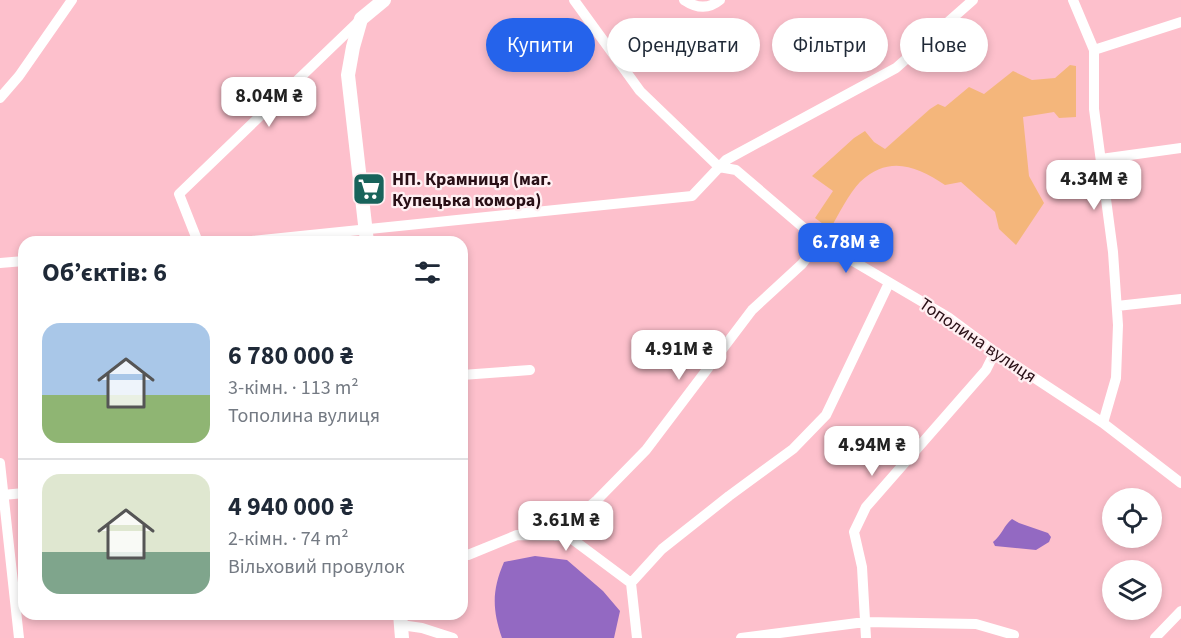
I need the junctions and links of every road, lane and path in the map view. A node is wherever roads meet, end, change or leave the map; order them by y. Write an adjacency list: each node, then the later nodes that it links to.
1 (72, 0): 11 (street)
2 (384, 0): 8 (street)
3 (574, 0): 14 (street, Тополина вулиця)
4 (684, 0): 5 (street)
5 (720, 0)
6 (973, 0): 14 (street)
7 (1074, 0): 10 (street)
8 (361, 19): 15 (street); 16 (street)
9 (1181, 21): 10 (street)
10 (1094, 50): 13 (street)
11 (0, 98)
12 (1181, 148): 13 (street)
13 (1101, 159): 23 (street)
14 (719, 167): 15 (street); 18 (street, Тополина вулиця)
15 (366, 235): 17 (street)
16 (196, 236)
17 (348, 236)
18 (819, 241): 21 (street, Тополина вулиця); 32 (street)
19 (18, 262): 20 (street)
20 (0, 263)
21 (889, 283): 24 (street, Тополина вулиця); 34 (street)
22 (1181, 299): 23 (street)
23 (1117, 306): 27 (street)
24 (995, 352): 27 (street, Тополина вулиця); 36 (street)
25 (530, 370): 26 (street)
26 (468, 375)
27 (1103, 423): 29 (street, Тополина вулиця)
28 (0, 463): 31 (street)
29 (1181, 483)
30 (18, 494): 31 (street)
31 (3, 495): 39 (street)
32 (555, 536): 33 (street); 34 (street)
33 (468, 555)
34 (631, 583): 41 (street)
35 (1181, 611): 44 (street)
36 (865, 622): 38 (street); 42 (street); 43 (street)
37 (401, 625): 40 (street)
38 (1014, 634)
39 (19, 638)
40 (453, 638)
41 (637, 638)
42 (741, 638)
43 (866, 638)
44 (1155, 638)

